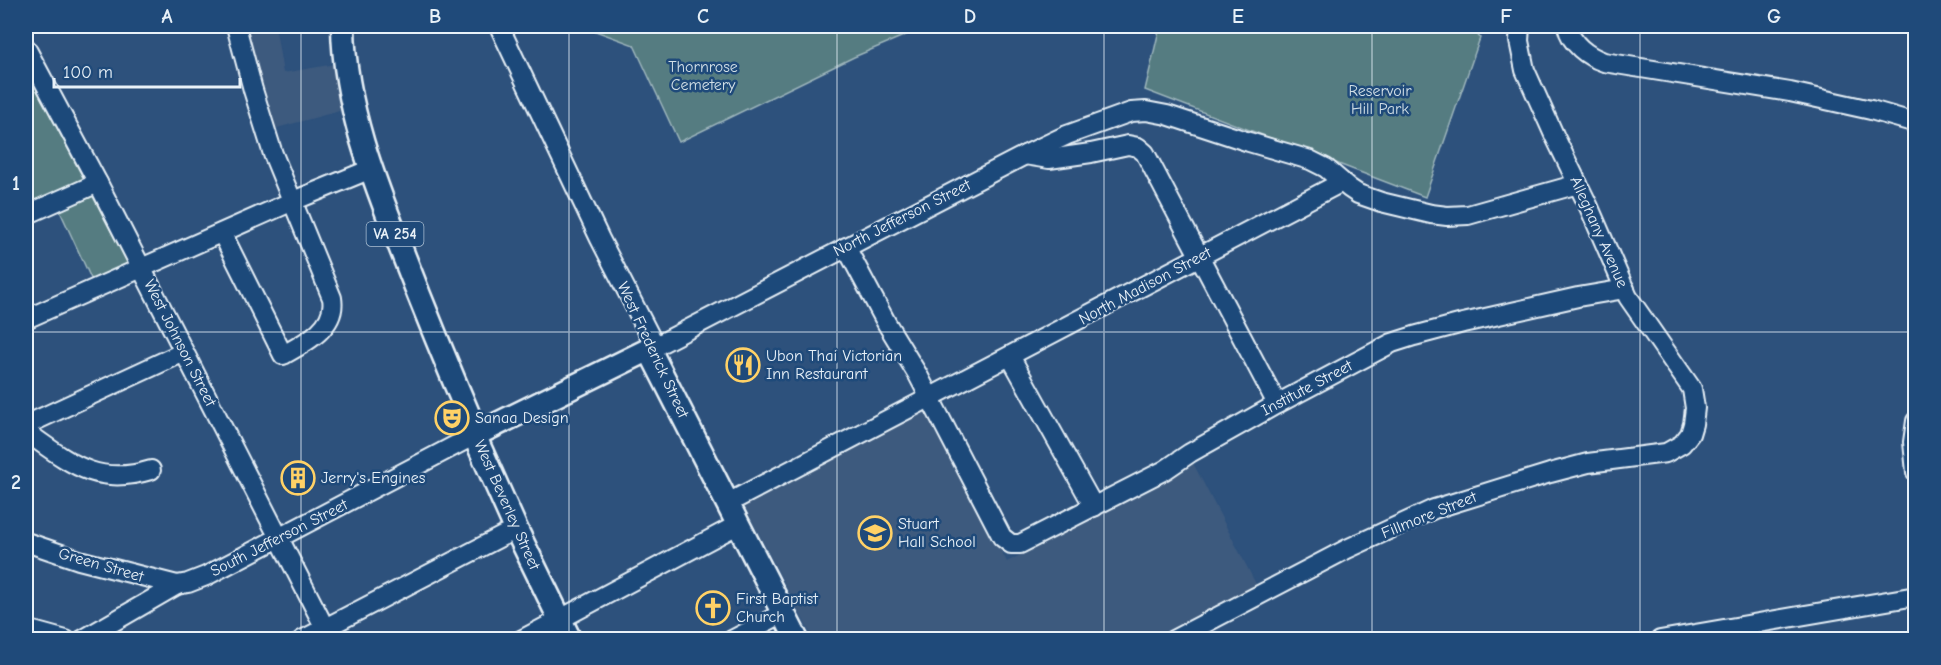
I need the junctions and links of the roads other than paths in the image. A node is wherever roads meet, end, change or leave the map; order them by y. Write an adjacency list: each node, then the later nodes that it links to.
1 (236, 26): 13 (street)
2 (343, 26): 9 (main road, West Beverley Street / VA 254)
3 (499, 26): 21 (street, West Frederick Street)
4 (1520, 26): 12 (street, Alleghany Avenue)
5 (1567, 26): 7 (street)
6 (26, 48): 11 (street, West Johnson Street)
7 (1916, 123)
8 (1025, 155): 10 (street, North Jefferson Street); 16 (street, North Jefferson Street); 17 (street)
9 (371, 169): 13 (street); 30 (main road, West Beverley Street / VA 254)
10 (1342, 182): 12 (street); 17 (street, North Madison Street)
11 (98, 183): 14 (street); 18 (street, West Johnson Street)
12 (1578, 184): 19 (street, Alleghany Avenue)
13 (294, 201): 15 (street); 15 (street)
14 (26, 215)
15 (222, 233): 18 (street)
16 (846, 247): 21 (street, North Jefferson Street); 24 (street)
17 (1200, 256): 23 (street, North Madison Street); 25 (street)
18 (141, 268): 20 (street); 22 (street, West Johnson Street)
19 (1624, 289): 25 (street, Institute Street); 28 (street, Alleghany Avenue)
20 (26, 319)
21 (652, 348): 30 (main road, North Jefferson Street); 33 (main road, West Frederick Street)
22 (184, 352): 27 (street); 37 (street, West Johnson Street)
23 (1010, 356): 24 (street, North Madison Street); 34 (street)
24 (930, 398): 33 (street, North Madison Street); 34 (street, Institute Street)
25 (1277, 404): 34 (street, Institute Street)
26 (1916, 421): 32 (street)
27 (26, 425)
28 (1692, 428): 53 (street, Fillmore Street)
29 (26, 432): 31 (street)
30 (475, 435): 36 (main road, West Beverley Street / VA 254); 37 (street, South Jefferson Street)
31 (151, 470)
32 (1916, 472)
33 (728, 503): 35 (main road, West Frederick Street)
34 (1094, 507)
35 (739, 524): 41 (main road, West Frederick Street); 42 (street)
36 (516, 529): 42 (main road, West Beverley Street / VA 254); 45 (street)
37 (280, 537): 39 (street, South Jefferson Street); 45 (street, West Johnson Street)
38 (26, 542): 39 (street, Green Street)
39 (177, 585): 47 (street, South Jefferson Street)
40 (1916, 596): 44 (street)
41 (783, 613): 51 (street); 52 (main road, West Frederick Street)
42 (560, 618): 49 (street); 50 (main road, West Beverley Street / VA 254)
43 (26, 629): 46 (street)
44 (1746, 633): 54 (street)
45 (328, 634): 48 (street)
46 (66, 639)
47 (82, 639)
48 (302, 639)
49 (521, 639)
50 (570, 639)
51 (732, 639)
52 (797, 639)
53 (1173, 639)
54 (1660, 639)

